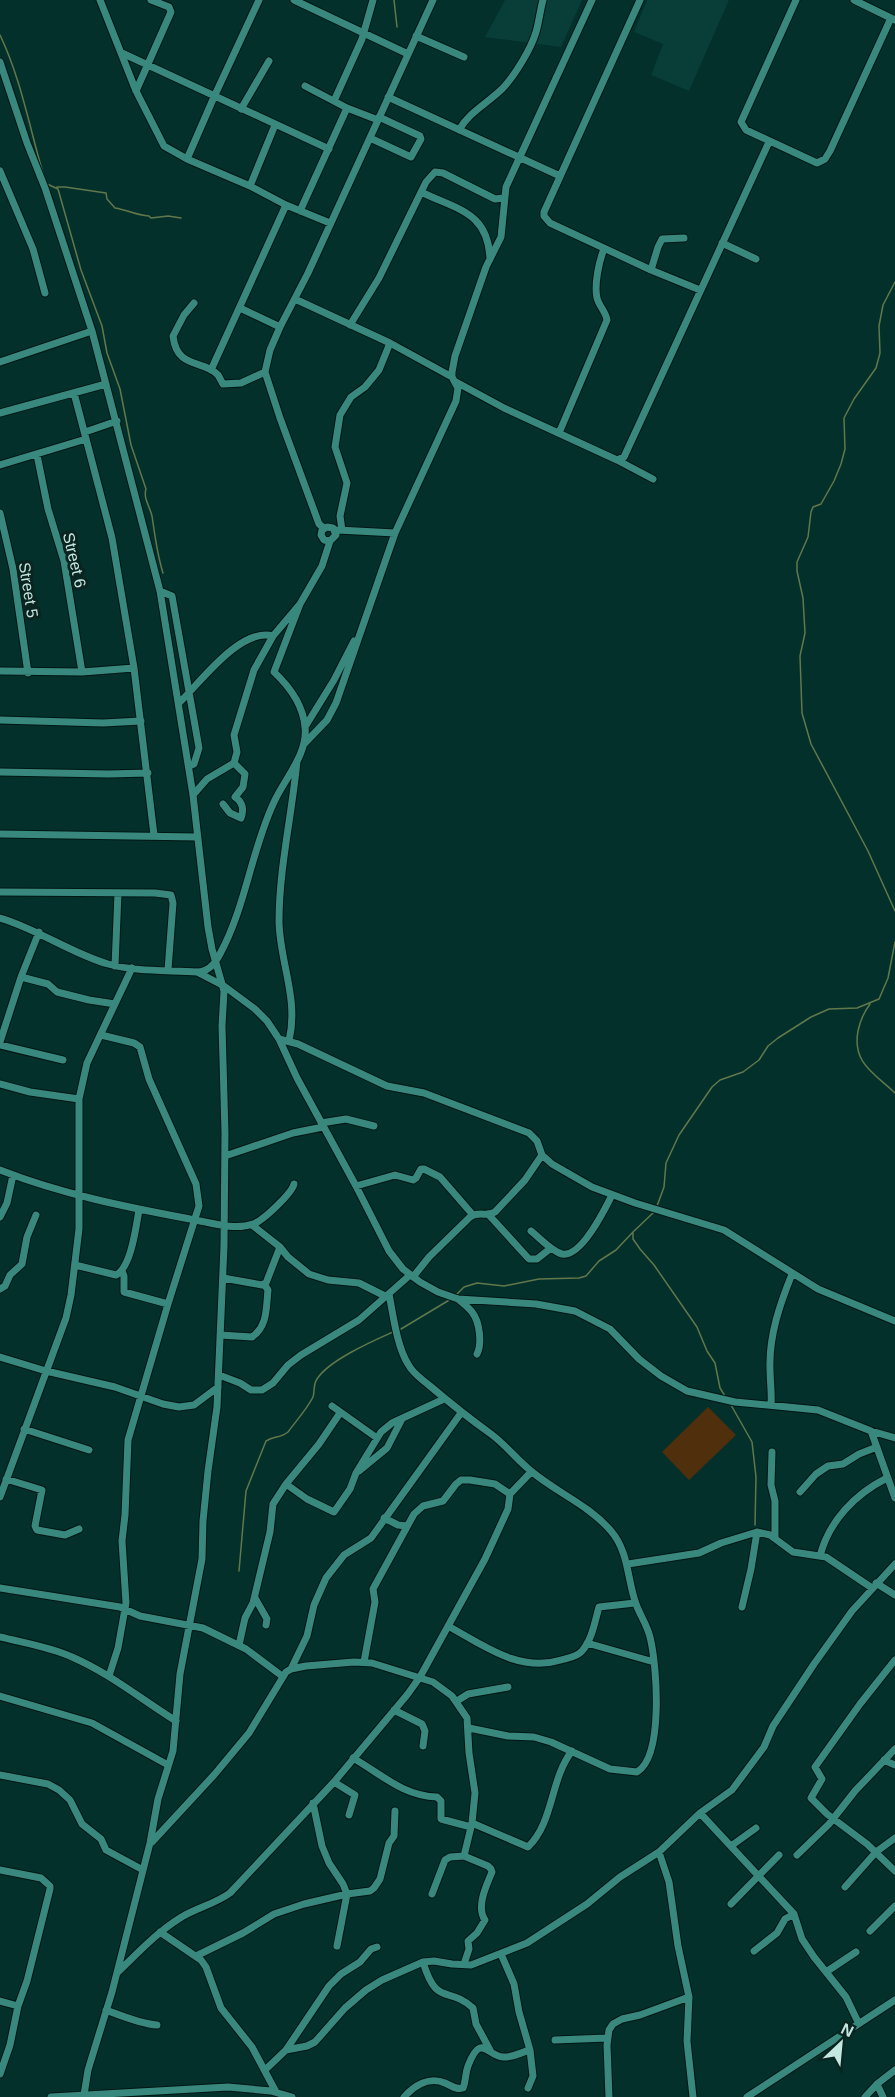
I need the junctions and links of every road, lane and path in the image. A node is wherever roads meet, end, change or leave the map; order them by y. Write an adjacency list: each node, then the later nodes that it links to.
1 (100, 0): 16 (street)
2 (151, 0): 21 (street)
3 (259, 0): 24 (street)
4 (294, 0): 12 (street)
5 (373, 0): 14 (street)
6 (434, 0): 15 (street)
7 (543, 0): 31 (street)
8 (592, 0): 35 (street)
9 (640, 0): 38 (street)
10 (796, 0): 33 (street)
11 (854, 0): 13 (street)
12 (311, 4): 14 (street)
13 (893, 19): 33 (street)
14 (364, 33): 17 (street); 26 (street)
15 (416, 36): 17 (street); 18 (street)
16 (121, 53): 21 (street); 23 (street)
17 (408, 54): 25 (street)
18 (464, 57)
19 (0, 62): 58 (street)
20 (269, 62): 28 (street)
21 (148, 66): 23 (street); 24 (street)
22 (305, 86): 26 (street)
23 (136, 91): 36 (street)
24 (214, 97): 28 (street); 36 (street)
25 (388, 97): 29 (street); 31 (street)
26 (334, 101): 27 (street)
27 (347, 108): 29 (street); 34 (street)
28 (241, 109): 30 (street)
29 (379, 119): 32 (street); 32 (street)
30 (274, 125): 34 (street); 39 (street)
31 (459, 130): 35 (street)
32 (370, 138): 44 (street)
33 (769, 142): 46 (street)
34 (329, 149): 43 (street)
35 (521, 158): 38 (street); 41 (street)
36 (188, 159): 39 (street)
37 (0, 171): 52 (street)
38 (560, 176): 47 (street)
39 (250, 186): 42 (street)
40 (421, 192): 41 (street); 49 (street); 56 (street)
41 (504, 198): 49 (street)
42 (286, 205): 43 (street); 55 (street)
43 (300, 211): 44 (street)
44 (330, 223): 53 (street)
45 (684, 238): 50 (street)
46 (722, 243): 48 (street); 51 (street)
47 (604, 249): 50 (street); 68 (street)
48 (756, 259)
49 (490, 260): 63 (street)
50 (651, 270): 51 (street)
51 (700, 290): 71 (street)
52 (45, 293)
53 (295, 299): 56 (street); 57 (street)
54 (194, 303): 61 (street)
55 (240, 308): 57 (street); 61 (street)
56 (350, 325): 59 (street)
57 (280, 327): 62 (street)
58 (92, 331): 60 (street); 64 (street)
59 (390, 343): 63 (street); 76 (street)
60 (0, 362)
61 (211, 370): 62 (street)
62 (265, 372): 75 (street)
63 (454, 379): 68 (street); 77 (street)
64 (106, 384): 65 (street); 67 (street)
65 (74, 393): 66 (street); 69 (street)
66 (0, 413)
67 (117, 421): 69 (street); 79 (street)
68 (559, 433): 71 (street)
69 (86, 435): 70 (street); 83 (street)
70 (36, 455): 72 (street); 85 (street, Street 6)
71 (617, 460): 73 (street)
72 (0, 465)
73 (653, 479)
74 (0, 513): 86 (street, Street 5)
75 (324, 528): 76 (street); 78 (street)
76 (338, 530): 77 (street); 78 (street)
77 (395, 533): 81 (street)
78 (330, 542): 80 (street)
79 (160, 591): 87 (street); 88 (street)
80 (300, 604): 82 (street); 91 (street)
81 (361, 631): 91 (street); 92 (street)
82 (273, 636): 87 (street); 94 (street)
83 (134, 668): 85 (street); 90 (street)
84 (0, 671): 86 (street)
85 (81, 672): 86 (street)
86 (28, 673)
87 (190, 693): 88 (street); 95 (street)
88 (179, 704): 95 (street)
89 (0, 720): 90 (street)
90 (141, 722): 97 (street)
91 (305, 727): 92 (street)
92 (304, 744): 93 (street)
93 (298, 759): 107 (street); 117 (street)
94 (234, 763): 98 (street); 99 (street)
95 (189, 766): 98 (street)
96 (0, 772): 97 (street)
97 (148, 773): 101 (street)
98 (193, 795): 102 (street)
99 (223, 804)
100 (0, 834): 101 (street)
101 (154, 835): 102 (street)
102 (197, 837): 107 (street)
103 (0, 892): 104 (street)
104 (118, 893): 108 (street); 110 (street)
105 (0, 918): 106 (street)
106 (39, 932): 108 (street); 112 (street)
107 (215, 962): 111 (street); 113 (street)
108 (115, 966): 109 (street)
109 (132, 968): 110 (street); 114 (street)
110 (168, 970): 111 (street)
111 (196, 972): 113 (street)
112 (21, 976): 114 (street); 118 (street)
113 (224, 986): 116 (street); 125 (street)
114 (115, 1004): 115 (street)
115 (101, 1035): 121 (street); 137 (street)
116 (279, 1039): 117 (street); 122 (street)
117 (289, 1041): 124 (street)
118 (0, 1044): 119 (street)
119 (63, 1060)
120 (0, 1084): 121 (street)
121 (79, 1099): 130 (street)
122 (322, 1125): 123 (street); 125 (street); 129 (street)
123 (374, 1126)
124 (542, 1155): 131 (street); 133 (street)
125 (225, 1156): 138 (street)
126 (0, 1170): 127 (street)
127 (13, 1175): 130 (street); 136 (street)
128 (294, 1184): 139 (street)
129 (356, 1186): 135 (street); 146 (street)
130 (78, 1194): 132 (street); 143 (street)
131 (612, 1195): 142 (street); 145 (street)
132 (139, 1210): 137 (street); 144 (street)
133 (488, 1214): 135 (street); 142 (street)
134 (36, 1215): 149 (street)
135 (473, 1215): 146 (street)
136 (0, 1217)
137 (196, 1220): 138 (street); 152 (street)
138 (223, 1225): 139 (street); 147 (street)
139 (252, 1225): 141 (street)
140 (531, 1231): 142 (street)
141 (280, 1247): 148 (street); 150 (street)
142 (551, 1248)
143 (75, 1265): 144 (street); 157 (street)
144 (122, 1271): 152 (street)
145 (792, 1274): 153 (street); 162 (street)
146 (412, 1276): 150 (street); 151 (street)
147 (223, 1278): 148 (street); 154 (street)
148 (264, 1284): 154 (street)
149 (0, 1289)
150 (387, 1295): 158 (street); 161 (street)
151 (458, 1299): 155 (street); 162 (street)
152 (168, 1304): 160 (street)
153 (895, 1322)
154 (220, 1335): 158 (street)
155 (477, 1354)
156 (0, 1357): 157 (street)
157 (46, 1371): 160 (street); 167 (street)
158 (219, 1375): 159 (street)
159 (218, 1387): 160 (street); 198 (street)
160 (141, 1396): 197 (street)
161 (444, 1399): 165 (street); 166 (street)
162 (771, 1405): 168 (street)
163 (332, 1406): 164 (street)
164 (340, 1413): 169 (street); 178 (street)
165 (461, 1413): 174 (street); 183 (street)
166 (402, 1419): 169 (street); 175 (street)
167 (24, 1429): 172 (street); 177 (street)
168 (871, 1431): 170 (street); 171 (street)
169 (377, 1438): 175 (street)
170 (895, 1438)
171 (876, 1447): 176 (street); 179 (street)
172 (89, 1450)
173 (772, 1452): 187 (street)
174 (531, 1472): 180 (street); 189 (street)
175 (356, 1473): 178 (street)
176 (887, 1478): 182 (street); 188 (street)
177 (6, 1479): 181 (street); 185 (street)
178 (285, 1484): 194 (street)
179 (800, 1492)
180 (510, 1494): 184 (street); 200 (street)
181 (0, 1497)
182 (895, 1498)
183 (384, 1518): 184 (street); 207 (street)
184 (407, 1526): 205 (street)
185 (79, 1529)
186 (757, 1532): 187 (street); 189 (street); 196 (street)
187 (775, 1538): 188 (street)
188 (820, 1556): 191 (street)
189 (628, 1564): 195 (street)
190 (895, 1564): 191 (street)
191 (874, 1585): 193 (street); 228 (street)
192 (0, 1588): 197 (street)
193 (895, 1595)
194 (255, 1598): 199 (street); 203 (street)
195 (636, 1603): 202 (street); 206 (street)
196 (742, 1607)
197 (126, 1610): 198 (street); 208 (street)
198 (189, 1625): 203 (street); 215 (street)
199 (266, 1625)
200 (448, 1626): 202 (street); 210 (street)
201 (0, 1637): 208 (street)
202 (587, 1643): 206 (street)
203 (239, 1646): 209 (street)
204 (895, 1660): 230 (street)
205 (364, 1662): 207 (street); 210 (street)
206 (654, 1662): 219 (street)
207 (291, 1669): 209 (street)
208 (109, 1676): 215 (street)
209 (282, 1676): 234 (street)
210 (420, 1677): 213 (street); 214 (street)
211 (508, 1688): 213 (street)
212 (0, 1696): 223 (street)
213 (456, 1701): 216 (street)
214 (394, 1710): 217 (street); 220 (street)
215 (176, 1721): 223 (street)
216 (469, 1728): 219 (street); 231 (street)
217 (423, 1746)
218 (895, 1749): 221 (street)
219 (572, 1751): 231 (street)
220 (353, 1758): 225 (street); 231 (street)
221 (884, 1760): 222 (street); 230 (street)
222 (895, 1765)
223 (168, 1766): 234 (street)
224 (0, 1775): 242 (street)
225 (334, 1782): 226 (street); 229 (street)
226 (313, 1803): 246 (street); 252 (street)
227 (395, 1811): 246 (street)
228 (700, 1813): 235 (street); 236 (street)
229 (349, 1815)
230 (833, 1819): 237 (street); 239 (street)
231 (472, 1825): 240 (street)
232 (756, 1828): 235 (street)
233 (895, 1838): 237 (street)
234 (150, 1843): 242 (street)
235 (731, 1846): 244 (street)
236 (658, 1852): 257 (street); 263 (street)
237 (876, 1852): 243 (street); 245 (street)
238 (779, 1855): 244 (street)
239 (797, 1855)
240 (464, 1856): 247 (street); 260 (street)
241 (0, 1870): 266 (street)
242 (143, 1870): 262 (street)
243 (895, 1870)
244 (760, 1876): 248 (street); 250 (street)
245 (845, 1887)
246 (347, 1894): 253 (street); 258 (street)
247 (432, 1894)
248 (731, 1904)
249 (895, 1906): 251 (street)
250 (795, 1914): 255 (street); 261 (street)
251 (870, 1931)
252 (160, 1932): 258 (street); 262 (street)
253 (337, 1946)
254 (377, 1947): 273 (street)
255 (754, 1951)
256 (856, 1952): 261 (street)
257 (501, 1954): 260 (street); 272 (street)
258 (196, 1956): 275 (street)
259 (423, 1962): 260 (street); 273 (street); 274 (street)
260 (464, 1964)
261 (826, 1972): 268 (street)
262 (115, 1975): 267 (street)
263 (689, 1997): 270 (street); 288 (street)
264 (895, 2000): 268 (street)
265 (0, 2001): 266 (street)
266 (18, 2006): 277 (street)
267 (106, 2010): 269 (street); 282 (street)
268 (858, 2022): 289 (street)
269 (157, 2025)
270 (607, 2038): 271 (street); 287 (street)
271 (555, 2040)
272 (530, 2049): 274 (street); 280 (street)
273 (286, 2050): 275 (street)
274 (490, 2050): 286 (street)
275 (266, 2070): 281 (street)
276 (895, 2070): 278 (street)
277 (0, 2074)
278 (877, 2084): 290 (street); 291 (street)
279 (228, 2087): 281 (street); 282 (street); 283 (street)
280 (528, 2088)
281 (273, 2094): 285 (street)
282 (87, 2095): 284 (street)
283 (226, 2096)
284 (51, 2097)
285 (292, 2097)
286 (404, 2097)
287 (609, 2097)
288 (693, 2097)
289 (747, 2097)
290 (865, 2097)
291 (883, 2097)

